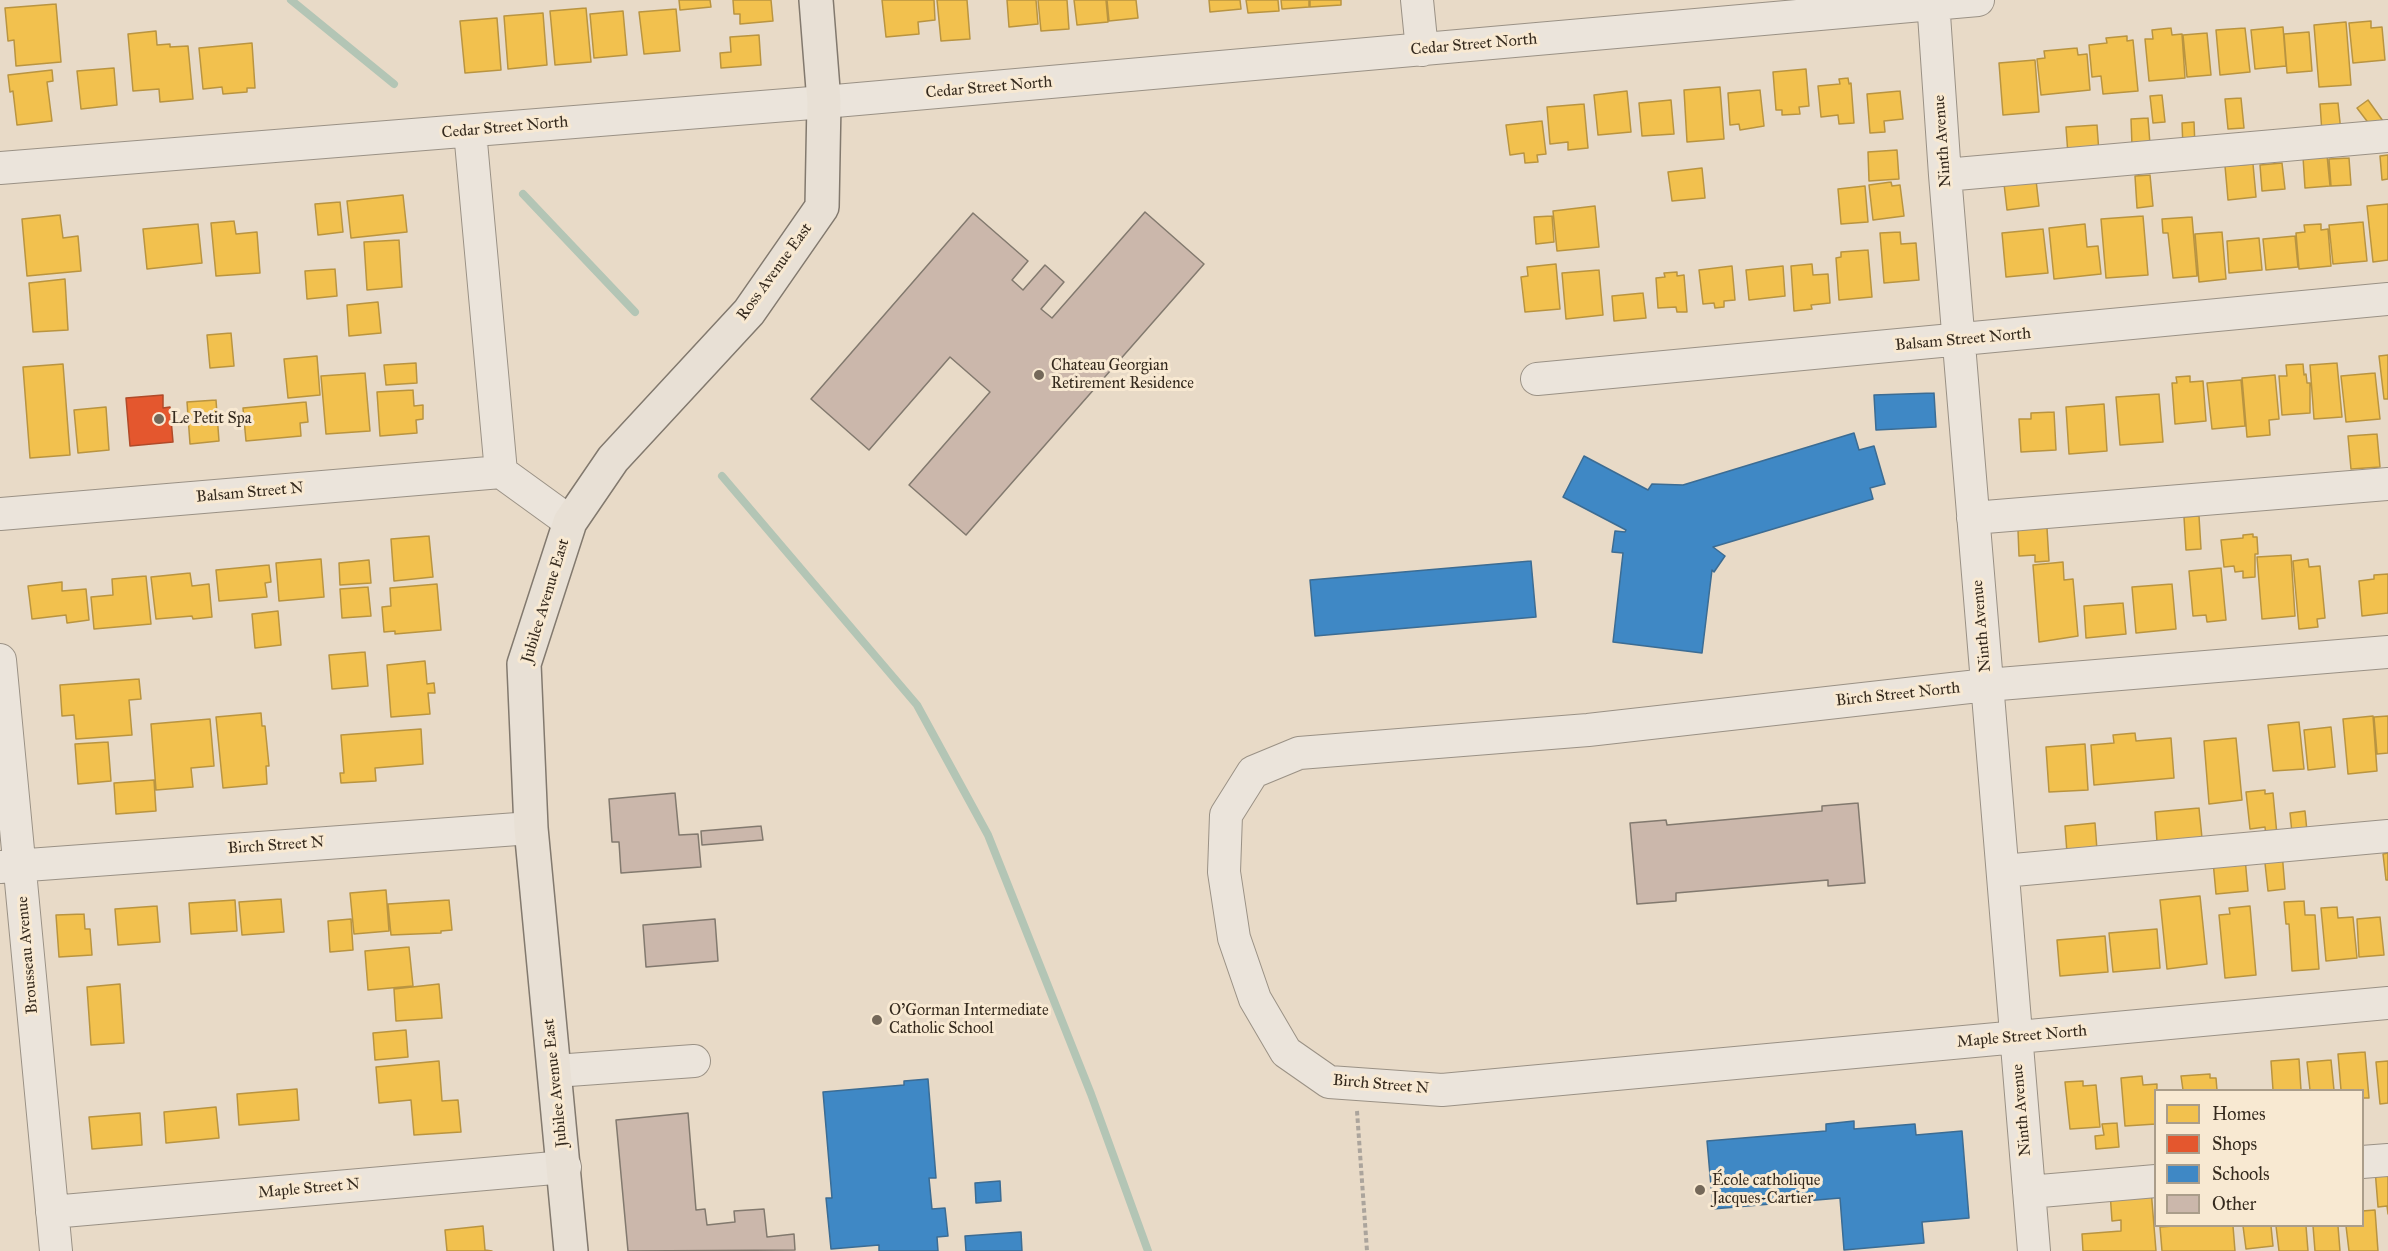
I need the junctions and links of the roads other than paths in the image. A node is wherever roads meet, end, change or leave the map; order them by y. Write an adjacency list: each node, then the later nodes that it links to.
1 (816, 0): 6 (main road, Ross Avenue East)
2 (1417, 0): 5 (street)
3 (1978, 0): 4 (street, Cedar Street North)
4 (1933, 2): 5 (street, Cedar Street North); 10 (street, Ninth Avenue)
5 (1422, 50): 6 (street, Cedar Street North)
6 (824, 102): 7 (street, Cedar Street North); 18 (main road, Ross Avenue East)
7 (470, 131): 9 (street, Cedar Street North); 14 (street)
8 (2388, 136): 10 (street)
9 (0, 168)
10 (1945, 175): 12 (street, Ninth Avenue)
11 (2388, 299): 12 (street, Balsam Street North)
12 (1959, 340): 13 (street, Balsam Street North); 17 (street, Ninth Avenue)
13 (1537, 379)
14 (501, 472): 16 (street, Balsam Street N); 18 (street, Jubilee Avenue East)
15 (2388, 484): 17 (street)
16 (0, 514)
17 (1973, 518): 21 (street, Ninth Avenue)
18 (570, 522): 23 (main road, Jubilee Avenue East)
19 (2388, 652): 21 (street, Birch Street North)
20 (0, 660): 25 (street, Brousseau Avenue)
21 (1987, 685): 22 (street, Birch Street North); 26 (street, Ninth Avenue)
22 (1588, 730): 31 (street, Birch Street N)
23 (531, 828): 25 (street, Birch Street N); 30 (main road, Jubilee Avenue East)
24 (2388, 836): 26 (street)
25 (10, 866): 37 (street, Brousseau Avenue)
26 (2003, 871): 28 (street, Ninth Avenue)
27 (2388, 1003): 28 (street, Maple Street North)
28 (2016, 1037): 31 (street, Maple Street North); 36 (street, Ninth Avenue)
29 (694, 1061): 30 (street)
30 (555, 1071): 34 (main road, Jubilee Avenue East)
31 (1657, 1071)
32 (2388, 1160): 33 (street)
33 (2364, 1162)
34 (565, 1167): 37 (street, Maple Street N); 39 (main road, Jubilee Avenue East)
35 (2154, 1180): 36 (street)
36 (2029, 1192): 40 (street, Ninth Avenue)
37 (52, 1212): 38 (street, Brousseau Avenue)
38 (56, 1251)
39 (572, 1251)
40 (2034, 1251)

